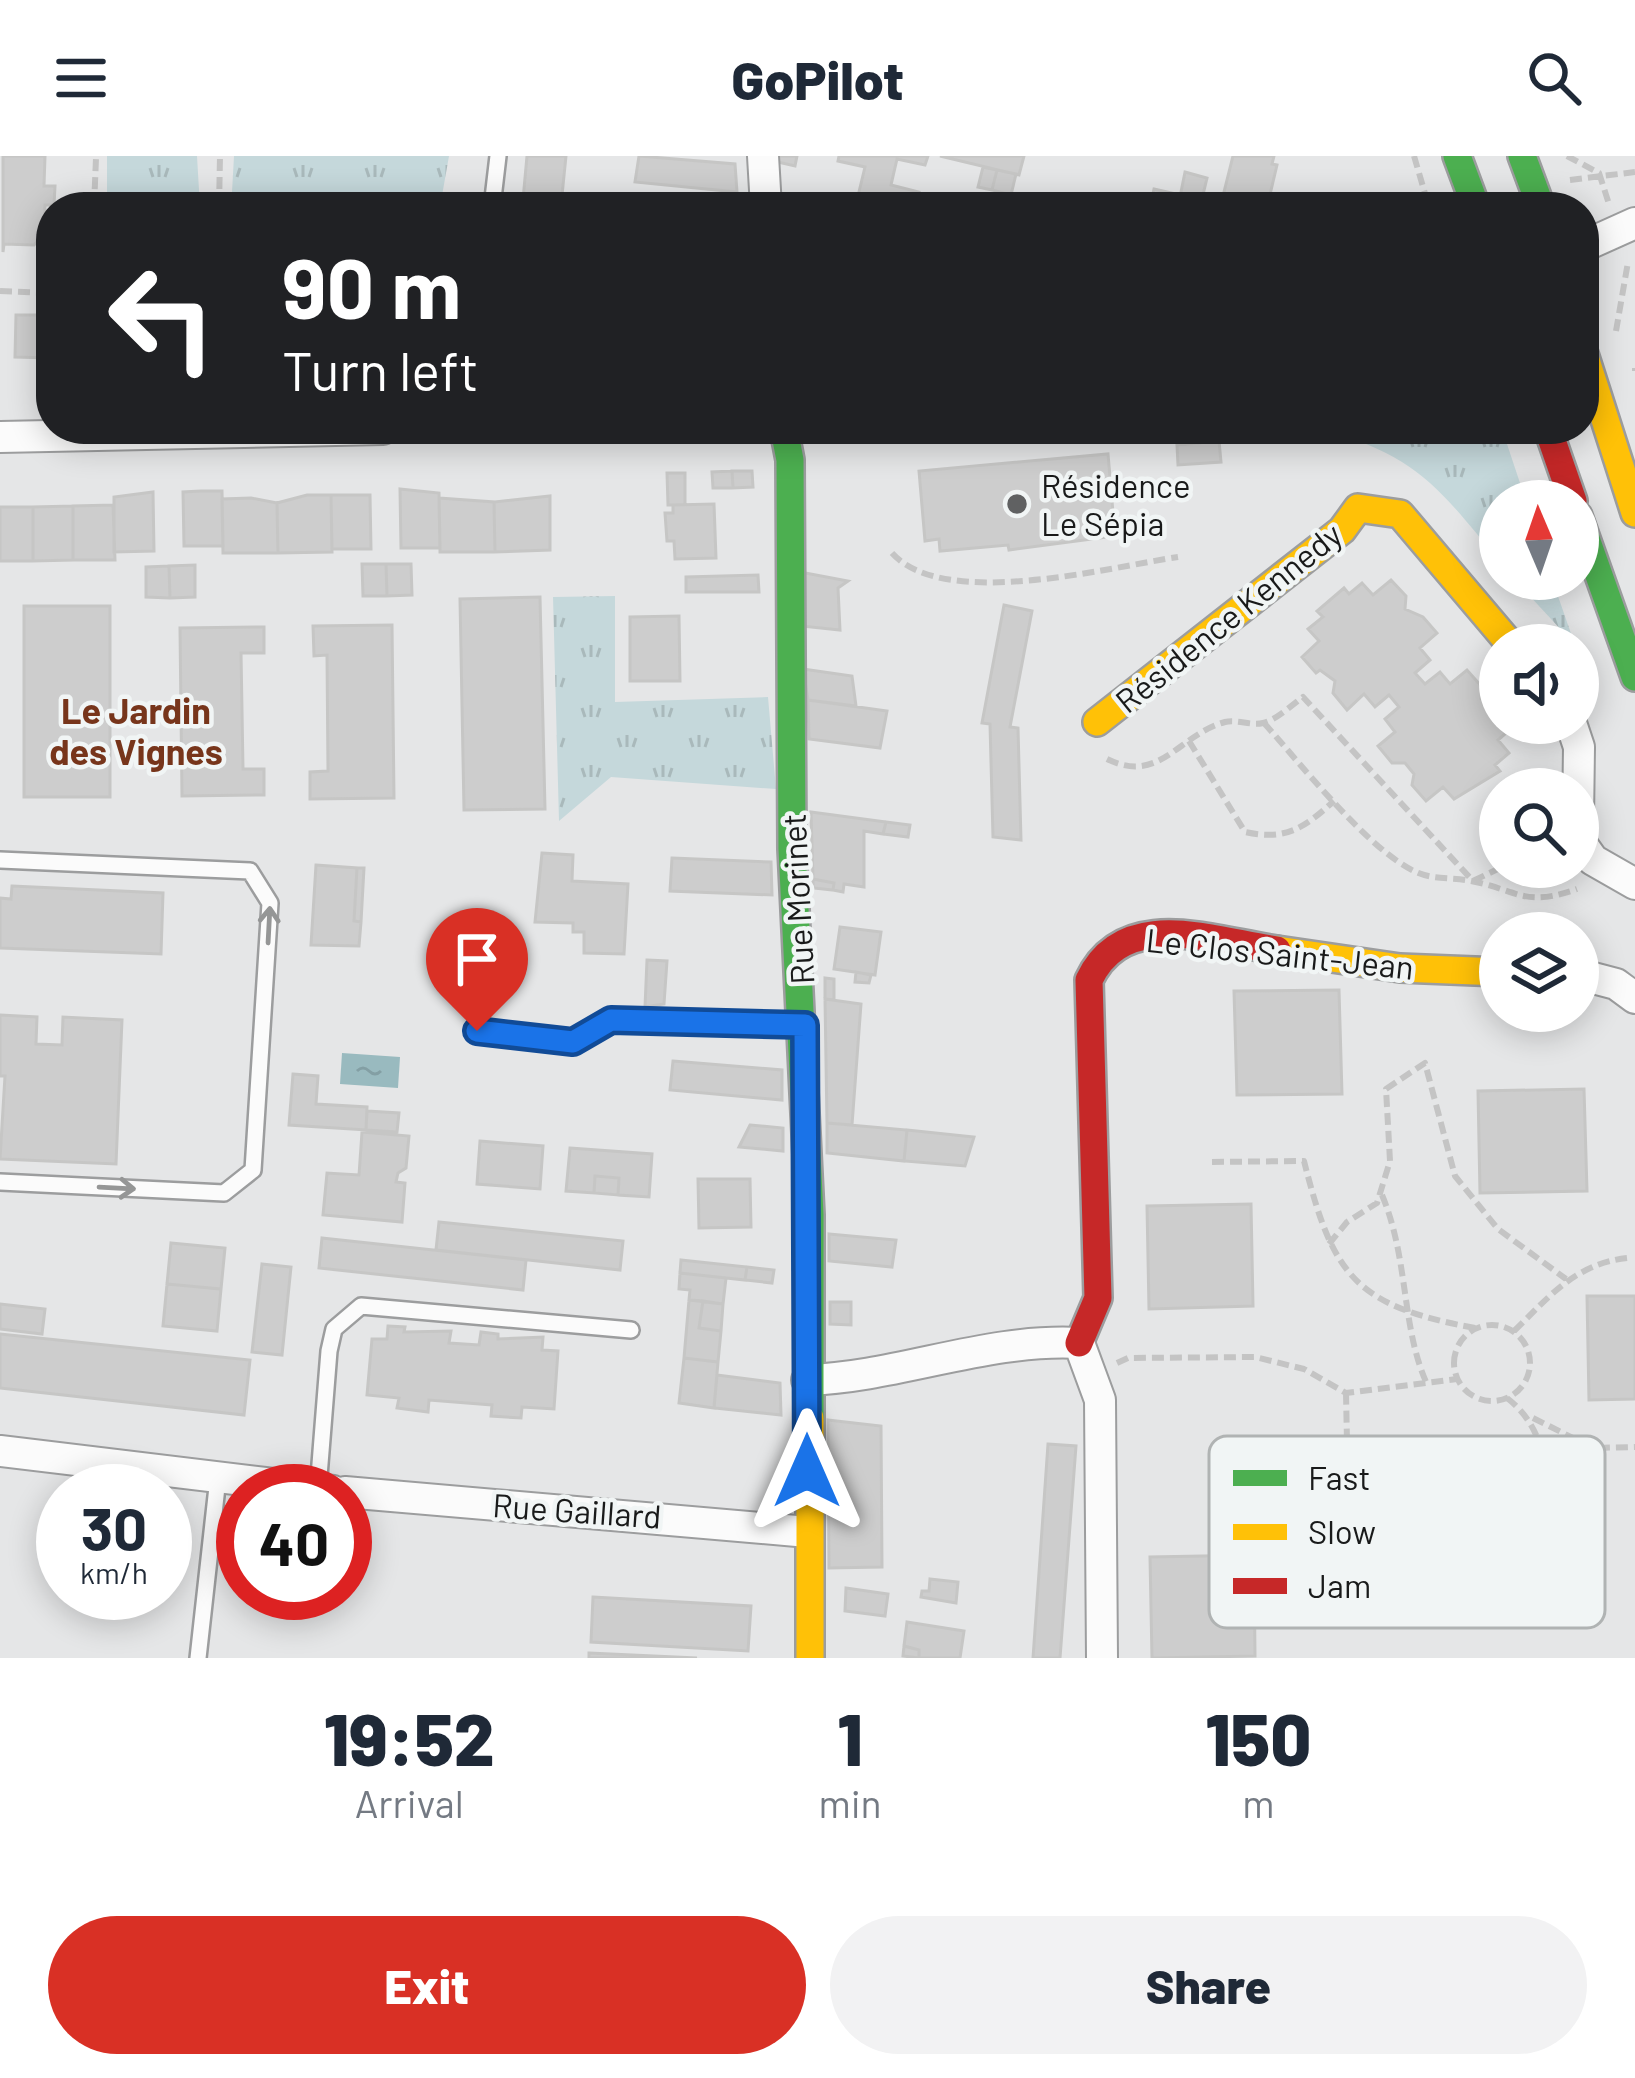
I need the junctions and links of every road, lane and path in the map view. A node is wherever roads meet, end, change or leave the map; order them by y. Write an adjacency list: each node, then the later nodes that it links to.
1 (220, 156): 11 (path)
2 (498, 156): 12 (lane)
3 (763, 156): 13 (street)
4 (1414, 156): 14 (path)
5 (1457, 156): 15 (street)
6 (1522, 156): 16 (street)
7 (96, 158): 10 (path)
8 (1635, 170): 9 (path)
9 (1599, 173)
10 (95, 192)
11 (220, 192)
12 (494, 192)
13 (765, 192)
14 (1425, 192)
15 (1470, 192)
16 (1535, 192)
17 (1635, 223): 18 (street)
18 (1599, 239)
19 (0, 291): 20 (path)
20 (36, 292)
21 (1599, 401): 27 (street)
22 (36, 436): 23 (street)
23 (0, 437)
24 (787, 444): 45 (street, Rue Morinet)
25 (1553, 444): 26 (street)
26 (1566, 480)
27 (1635, 513)
28 (892, 553): 29 (path)
29 (1178, 557)
30 (1599, 576): 32 (street)
31 (1493, 624): 33 (street, Résidence Kennedy)
32 (1635, 677)
33 (1097, 722): 35 (path)
34 (1264, 723): 35 (path); 36 (path); 41 (path)
35 (1189, 741): 36 (path)
36 (1334, 801): 41 (path)
37 (0, 860): 48 (lane, one-way to 37)
38 (1599, 864): 40 (street)
39 (1479, 878): 41 (path)
40 (1625, 880): 41 (path)
41 (1473, 881)
42 (1479, 970): 57 (street, Le Clos Saint-Jean)
43 (1599, 980): 44 (street)
44 (1635, 998)
45 (805, 1025): 46 (lane); 60 (street, Rue Morinet)
46 (477, 1031)
47 (1212, 1162): 50 (path)
48 (0, 1182)
49 (1381, 1192): 50 (path); 52 (path); 53 (path)
50 (1329, 1244): 53 (path)
51 (1627, 1258): 52 (path)
52 (1566, 1280): 56 (path)
53 (1412, 1313): 54 (path); 61 (path)
54 (1475, 1328): 56 (path); 59 (path)
55 (631, 1330): 71 (lane)
56 (1514, 1331): 63 (path)
57 (1078, 1343): 58 (street); 60 (street)
58 (1092, 1374): 62 (path); 78 (street)
59 (1457, 1379): 61 (path); 63 (path)
60 (807, 1380): 75 (street, Rue Morinet)
61 (1427, 1385): 62 (path)
62 (1346, 1393): 65 (path)
63 (1508, 1398): 64 (path)
64 (1530, 1416): 66 (path); 67 (path)
65 (1347, 1436)
66 (1539, 1436)
67 (1570, 1436)
68 (1635, 1447): 69 (path)
69 (1605, 1448)
70 (0, 1451): 72 (street)
71 (320, 1464)
72 (216, 1478)
73 (372, 1494): 75 (street, Rue Gaillard)
74 (216, 1496): 76 (lane)
75 (808, 1532): 77 (street, Rue Morinet)
76 (198, 1658)
77 (810, 1658)
78 (1102, 1658)

